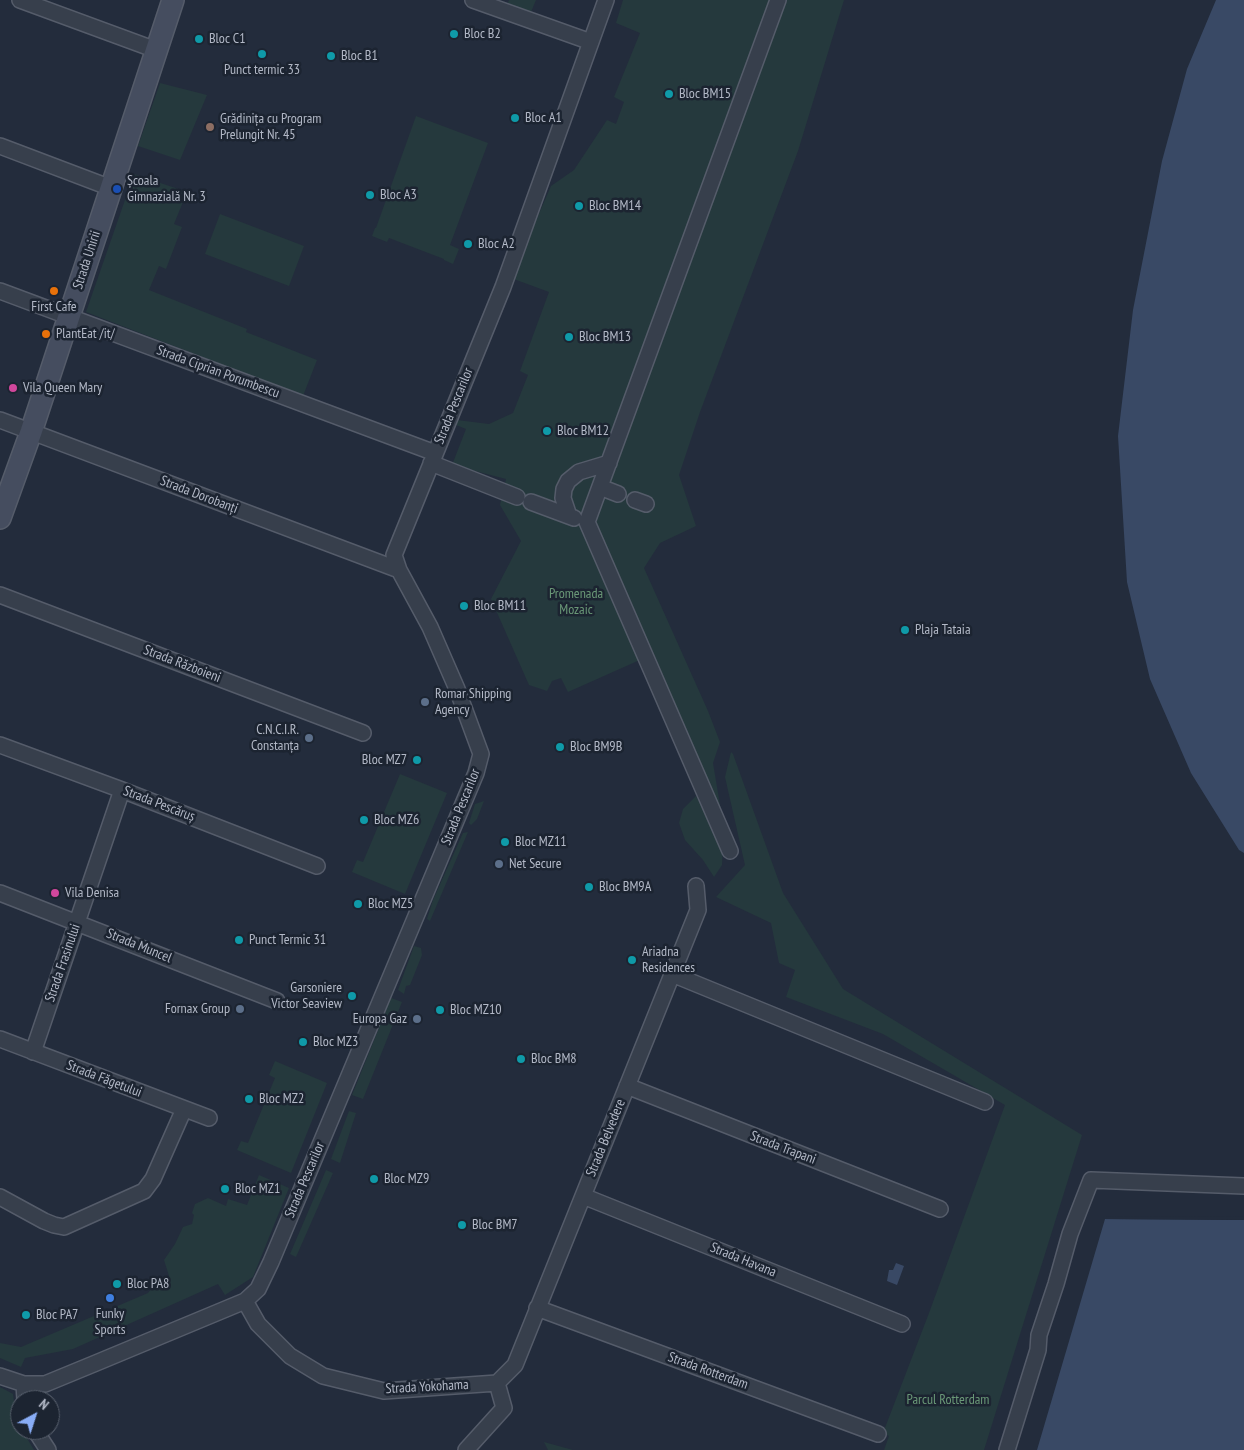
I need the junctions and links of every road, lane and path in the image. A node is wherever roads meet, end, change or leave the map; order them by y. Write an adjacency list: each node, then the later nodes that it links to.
1 (20, 0): 7 (street)
2 (173, 0): 7 (street, Strada Unirii)
3 (473, 0): 6 (street)
4 (606, 0): 6 (street, Strada Pescarilor)
5 (778, 0): 15 (street)
6 (591, 42): 14 (street, Strada Pescarilor)
7 (156, 50): 9 (street, Strada Unirii)
8 (0, 146): 9 (street)
9 (111, 188): 11 (street, Strada Unirii)
10 (0, 291): 11 (street, Strada Ciprian Porumbescu)
11 (68, 317): 13 (street, Strada Unirii); 14 (street, Strada Ciprian Porumbescu)
12 (0, 420): 13 (street, Strada Dorobanți)
13 (31, 432): 19 (street, Strada Unirii); 21 (street, Strada Dorobanți)
14 (433, 458): 18 (street, Strada Ciprian Porumbescu); 21 (street, Strada Pescarilor)
15 (609, 463): 16 (street); 18 (street)
16 (600, 487): 17 (street); 20 (street)
17 (618, 494)
18 (569, 516): 20 (street, Strada Ciprian Porumbescu)
19 (0, 518)
20 (587, 522): 26 (street)
21 (399, 570): 43 (street, Strada Pescarilor)
22 (0, 595): 23 (street, Strada Războieni)
23 (363, 733)
24 (0, 745): 25 (street, Strada Pescăruș)
25 (122, 790): 27 (street, Strada Pescăruș); 30 (street, Strada Frasinului)
26 (730, 850)
27 (317, 866)
28 (696, 886): 31 (street, Strada Belvedere)
29 (0, 893): 30 (street, Strada Muncel)
30 (77, 922): 32 (street, Strada Muncel); 34 (street, Strada Frasinului)
31 (672, 974): 35 (street, Strada Belvedere); 36 (street)
32 (277, 1001)
33 (0, 1039): 34 (street, Strada Făgetului)
34 (33, 1052): 37 (street, Strada Făgetului)
35 (626, 1086): 40 (street, Strada Belvedere); 42 (street, Strada Trapani)
36 (985, 1102)
37 (184, 1109): 38 (street, Strada Făgetului); 41 (street)
38 (209, 1118)
39 (1244, 1186): 52 (street)
40 (583, 1196): 44 (street, Strada Belvedere); 45 (street, Strada Havana)
41 (0, 1197)
42 (940, 1209)
43 (244, 1301): 47 (street, Strada Yokohama); 48 (street, Strada Pescarilor)
44 (537, 1308): 47 (street, Strada Belvedere); 50 (street, Strada Rotterdam)
45 (902, 1324)
46 (0, 1376): 48 (street)
47 (497, 1383): 51 (street)
48 (24, 1384): 49 (street)
49 (24, 1390)
50 (878, 1434)
51 (466, 1450)
52 (1007, 1450)

